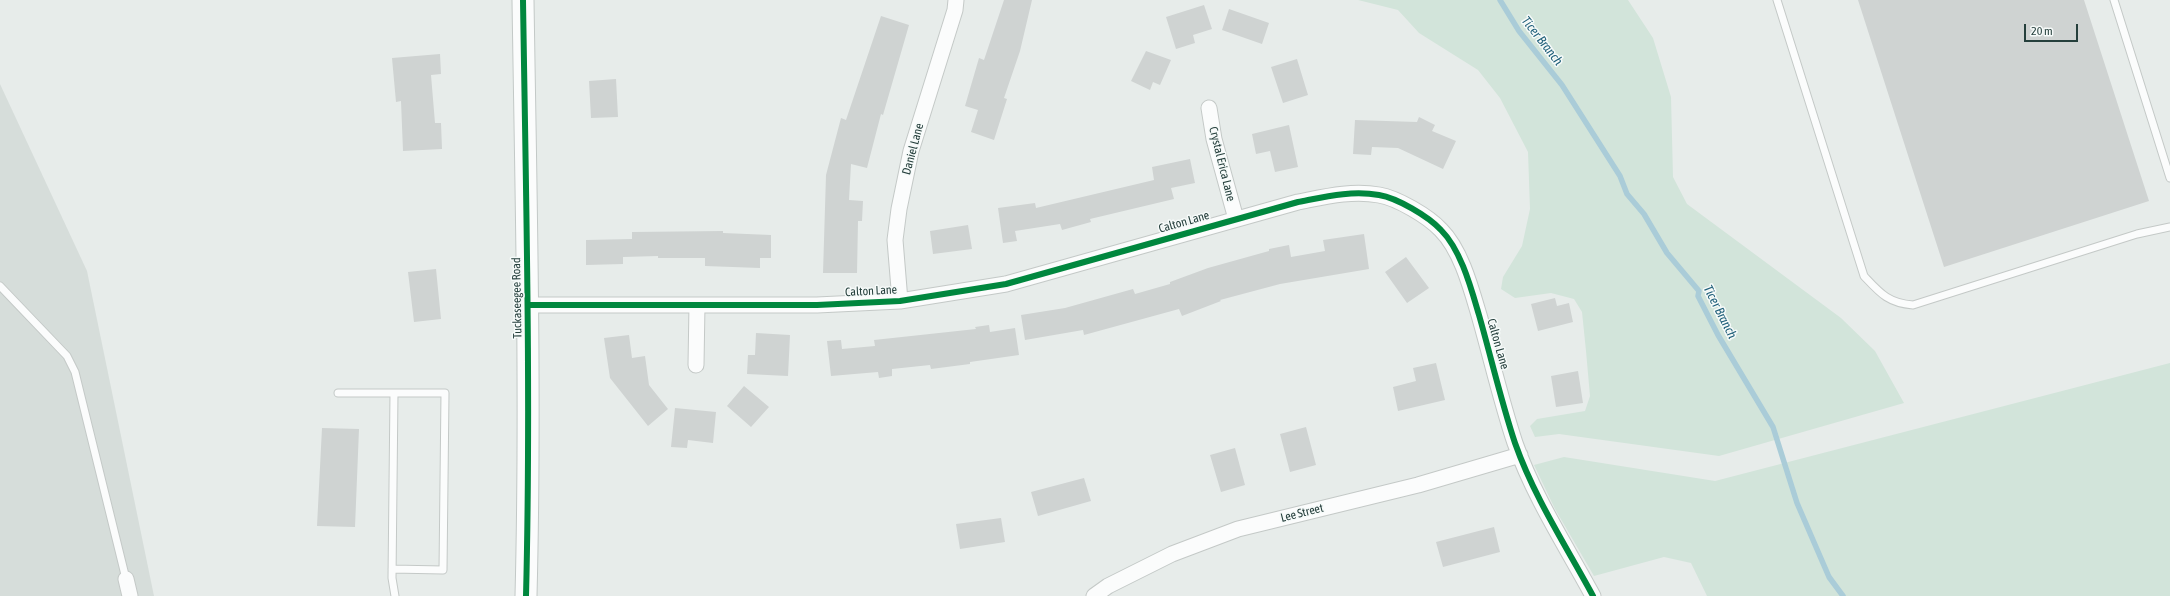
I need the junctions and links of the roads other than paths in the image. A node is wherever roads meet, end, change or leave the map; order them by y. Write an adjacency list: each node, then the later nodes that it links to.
1 (523, 0): 11 (street, Tuckaseegee Road)
2 (956, 0): 10 (street, Daniel Lane)
3 (1777, 0): 8 (lane)
4 (2114, 0): 6 (lane)
5 (1209, 108): 7 (street, Crystal Erica Lane)
6 (2170, 178)
7 (1236, 219): 10 (street, Calton Lane); 16 (street, Calton Lane)
8 (2170, 227)
9 (0, 286): 18 (lane)
10 (900, 301): 12 (street, Calton Lane)
11 (528, 305): 12 (street, Calton Lane); 21 (street, Tuckaseegee Road)
12 (697, 305): 13 (street)
13 (696, 365)
14 (338, 393): 15 (lane)
15 (394, 393): 17 (lane); 17 (lane)
16 (1520, 455): 22 (street, Lee Street); 23 (street, Calton Lane)
17 (392, 569): 20 (lane)
18 (126, 579): 19 (street)
19 (130, 596)
20 (395, 596)
21 (526, 596)
22 (1094, 596)
23 (1593, 596)

